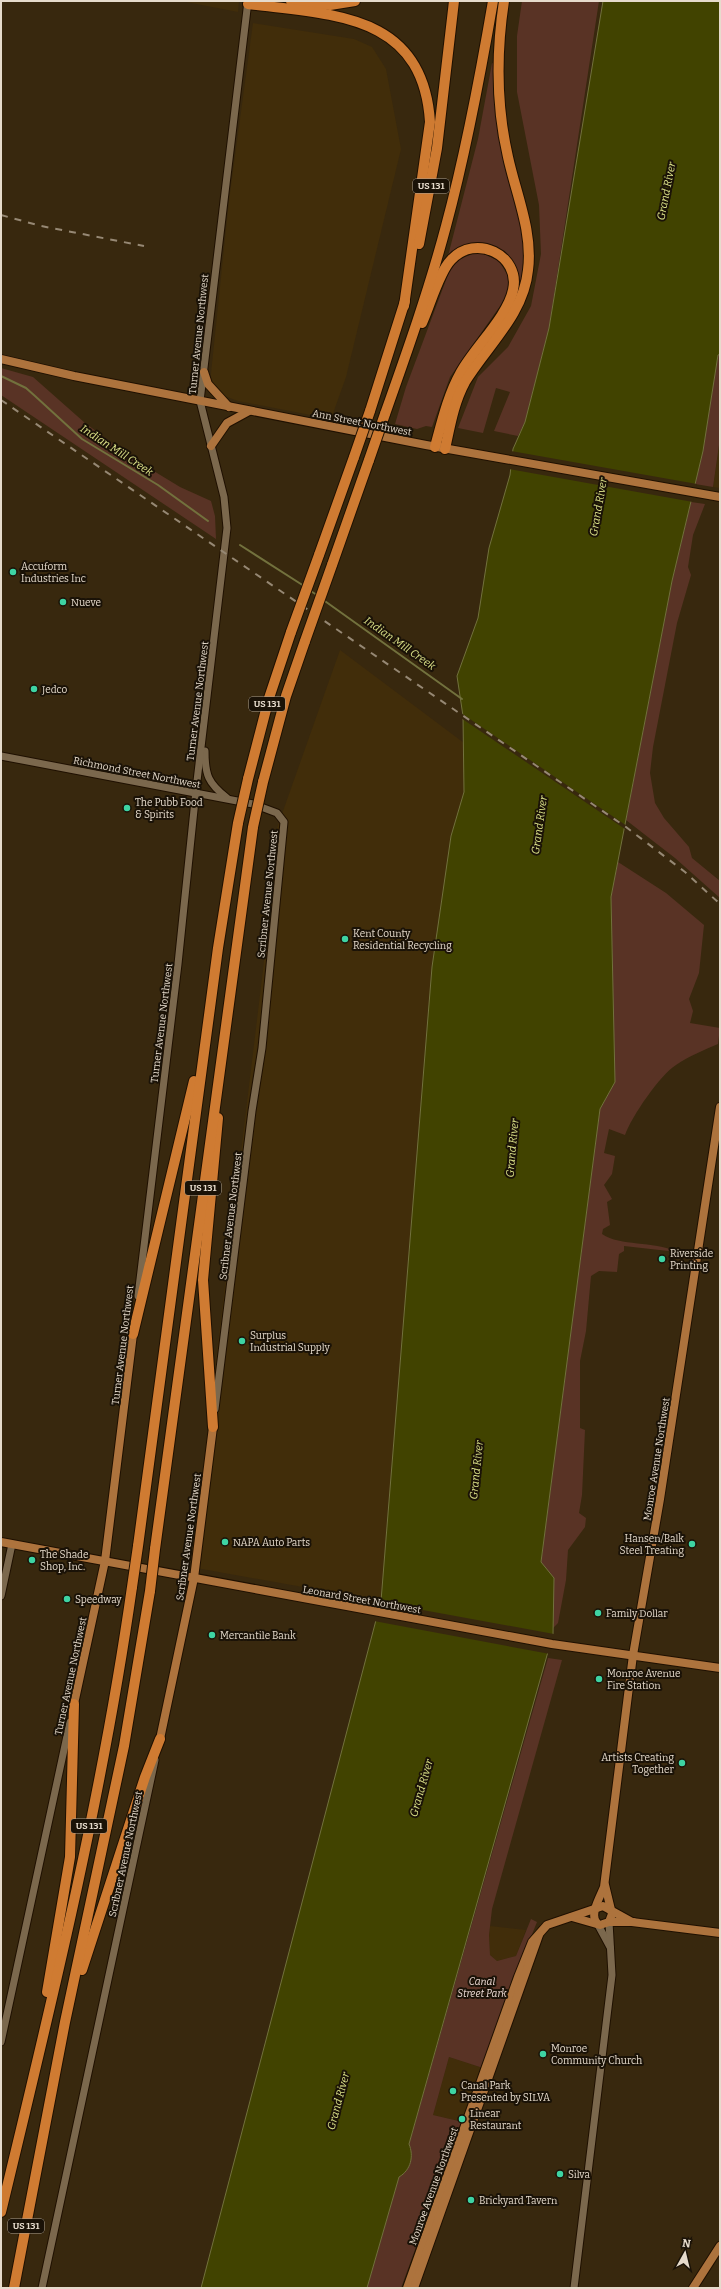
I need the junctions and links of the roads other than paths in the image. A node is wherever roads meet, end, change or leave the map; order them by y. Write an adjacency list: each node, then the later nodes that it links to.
1 (291, 1): 2 (highway)
2 (355, 1)
3 (454, 1): 7 (highway, US 131)
4 (493, 1): 9 (highway, US 131)
5 (504, 1): 15 (highway)
6 (248, 3): 7 (highway); 10 (street, Turner Avenue Northwest)
7 (404, 306): 22 (highway, US 131, bridge)
8 (1, 359): 11 (main road, Ann Street Northwest)
9 (401, 369): 15 (highway); 23 (highway, US 131, bridge)
10 (204, 372): 11 (street, Turner Avenue Northwest); 12 (main road)
11 (200, 401): 12 (main road, Ann Street Northwest); 14 (street, Turner Avenue Northwest)
12 (229, 406): 13 (main road, Ann Street Northwest)
13 (249, 411): 14 (main road); 15 (main road, Ann Street Northwest)
14 (211, 446): 17 (street, Turner Avenue Northwest)
15 (440, 448): 16 (main road, Ann Street Northwest)
16 (720, 497)
17 (204, 724): 19 (street, Turner Avenue Northwest); 20 (street)
18 (1, 756): 19 (street, Richmond Street Northwest)
19 (197, 793): 20 (street, Richmond Street Northwest); 25 (street, Turner Avenue Northwest)
20 (229, 799): 21 (street, Richmond Street Northwest)
21 (269, 808): 26 (street, Scribner Avenue Northwest)
22 (208, 1018): 25 (highway); 47 (highway, US 131, bridge)
23 (217, 1082): 26 (highway); 45 (highway, US 131, bridge)
24 (720, 1107): 32 (main road, Monroe Avenue Northwest)
25 (133, 1334): 29 (main road, Turner Avenue Northwest)
26 (213, 1427): 30 (main road, Scribner Avenue Northwest)
27 (1, 1542): 28 (main road, Leonard Street Northwest)
28 (12, 1544): 29 (main road, Leonard Street Northwest); 31 (street)
29 (105, 1561): 30 (main road, Leonard Street Northwest); 34 (main road, Turner Avenue Northwest)
30 (194, 1578): 32 (main road, Leonard Street Northwest); 35 (main road, Scribner Avenue Northwest)
31 (1, 1596)
32 (633, 1655): 33 (main road, Leonard Street Northwest); 36 (main road, Monroe Avenue Northwest)
33 (720, 1668)
34 (74, 1704): 46 (street, Turner Avenue Northwest); 47 (highway)
35 (160, 1739): 45 (highway); 52 (street, Scribner Avenue Northwest)
36 (605, 1885): 37 (main road, Monroe Avenue Northwest); 38 (main road, Monroe Avenue Northwest)
37 (596, 1908): 38 (main road); 39 (main road, Monroe Avenue Northwest); 42 (main road)
38 (610, 1910): 40 (main road, Monroe Avenue Northwest); 41 (main road)
39 (572, 1917): 42 (main road, Monroe Avenue Northwest); 50 (main road, Monroe Avenue Northwest)
40 (609, 1922): 41 (main road); 42 (main road, Monroe Avenue Northwest); 44 (street)
41 (633, 1922): 43 (main road)
42 (597, 1923): 44 (street)
43 (720, 1933)
44 (610, 1947): 55 (street)
45 (65, 2022): 51 (highway, US 131)
46 (1, 2042)
47 (37, 2062): 48 (highway, US 131)
48 (1, 2212)
49 (720, 2246): 56 (main road)
50 (421, 2257): 53 (main road, Monroe Avenue Northwest); 54 (main road, Monroe Avenue Northwest)
51 (14, 2288)
52 (42, 2288)
53 (407, 2288)
54 (414, 2288)
55 (574, 2288)
56 (693, 2288)

